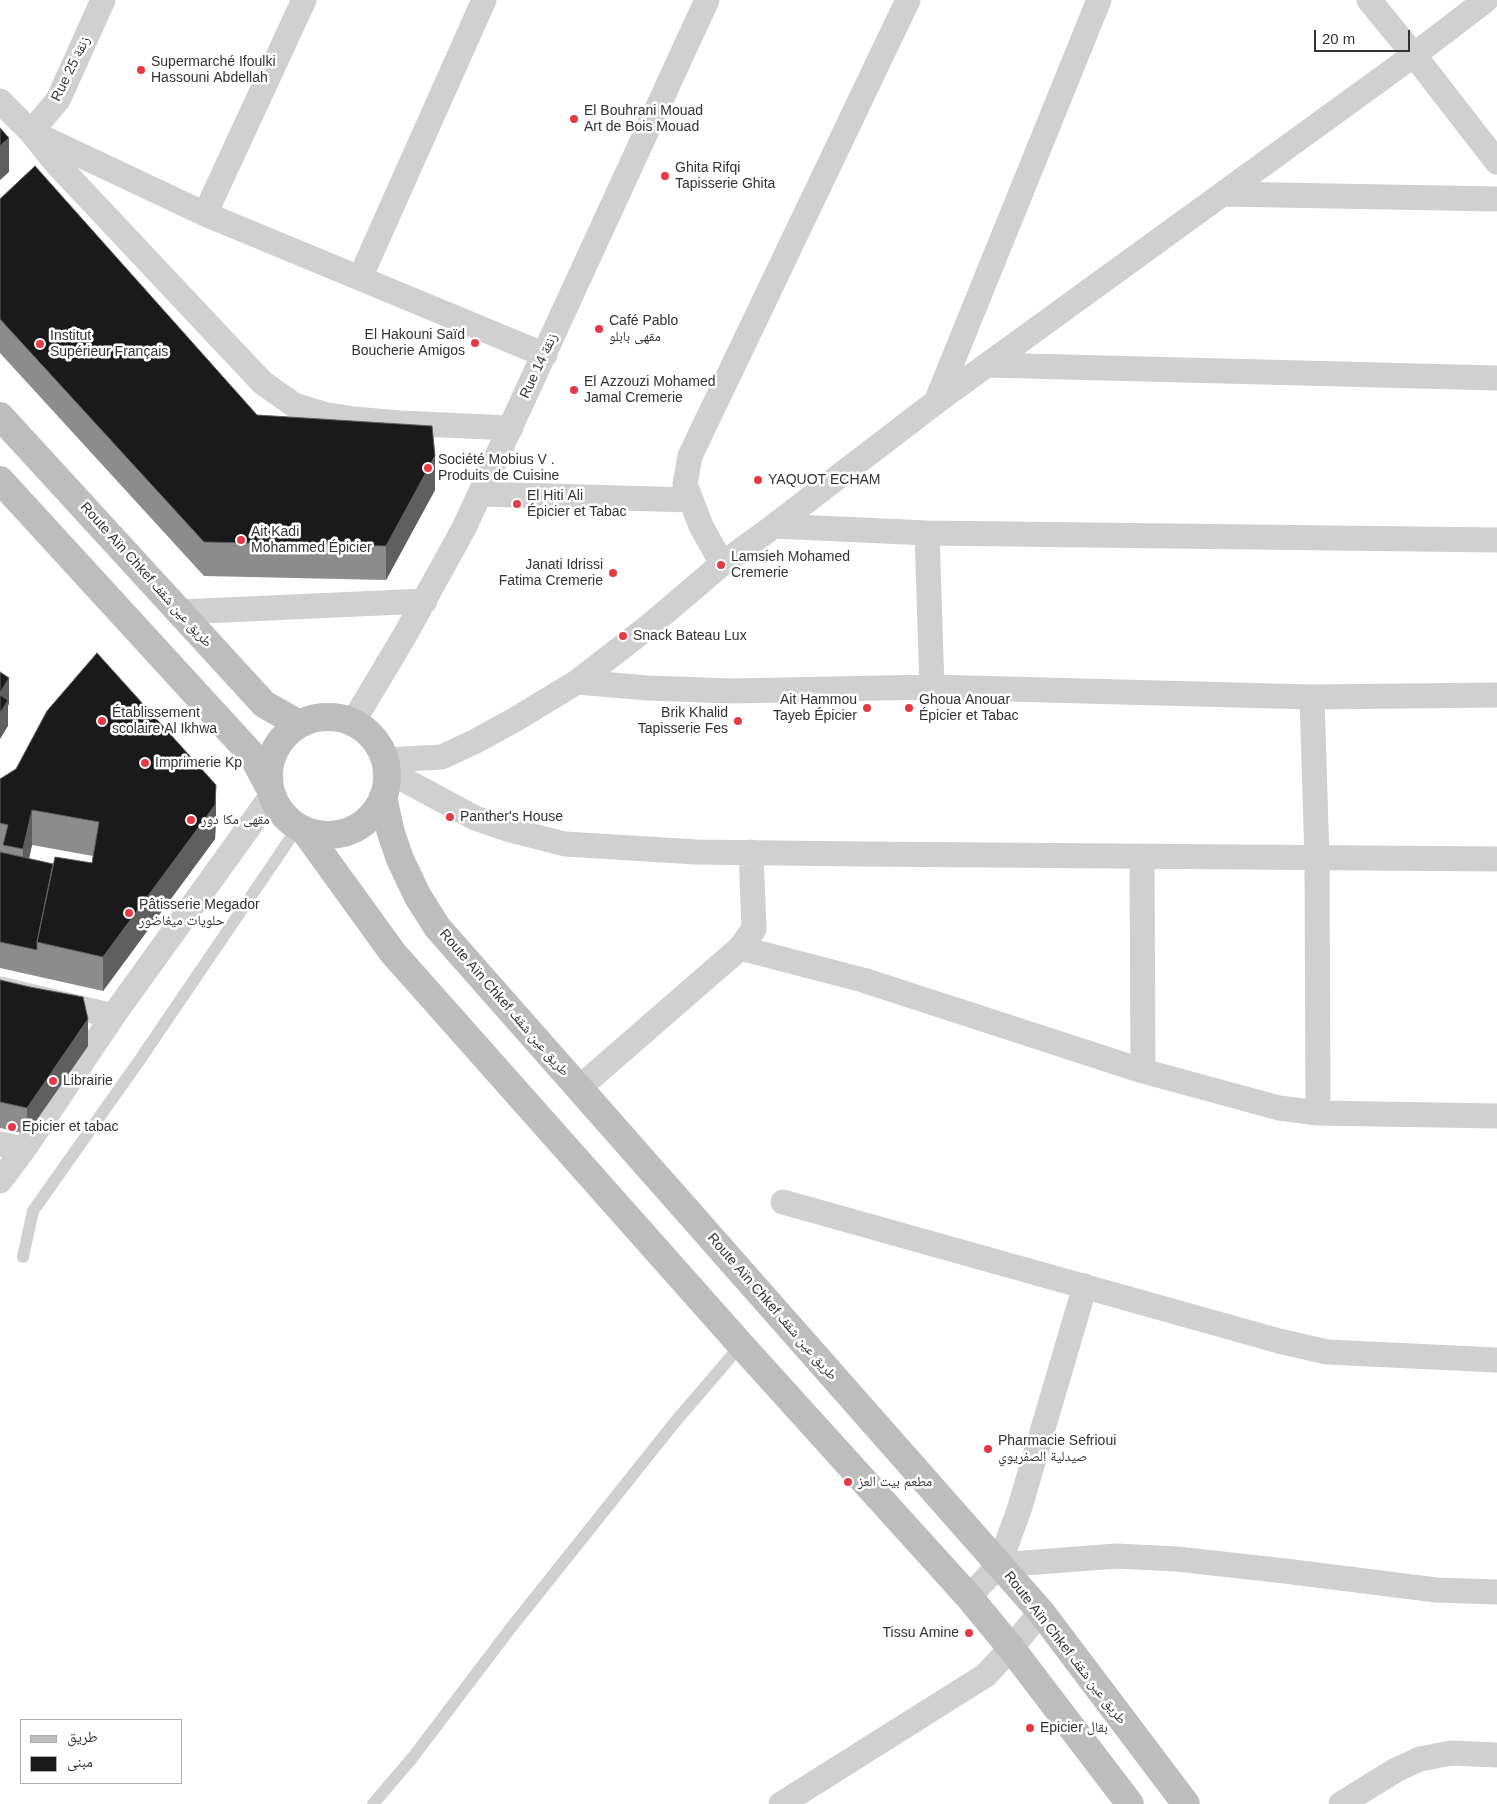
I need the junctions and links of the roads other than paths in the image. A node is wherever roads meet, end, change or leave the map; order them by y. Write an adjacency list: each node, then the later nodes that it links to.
1 (102, 0): 11 (street, Rue 25 زنقة)
2 (304, 0): 15 (street)
3 (484, 0): 16 (street)
4 (707, 0): 17 (street, Rue 14 زنقة)
5 (908, 0): 25 (street)
6 (1099, 0): 20 (street)
7 (1369, 0): 9 (street)
8 (1486, 0): 9 (street)
9 (1414, 55): 12 (street); 13 (street)
10 (0, 101): 11 (street)
11 (31, 132): 15 (street); 22 (street)
12 (1497, 162)
13 (1223, 194): 14 (street); 18 (street)
14 (1497, 199)
15 (205, 214): 16 (street)
16 (360, 278): 17 (street)
17 (545, 355): 22 (street, Rue 14 زنقة)
18 (986, 365): 19 (street); 20 (street)
19 (1497, 378)
20 (936, 402): 26 (street)
21 (0, 416): 31 (main road, Route Aïn Chkef طريق عين شقف)
22 (511, 428): 24 (street, Rue 14 زنقة)
23 (0, 480): 39 (main road)
24 (480, 494): 25 (street); 30 (street, Rue 14 زنقة)
25 (691, 500): 29 (street)
26 (774, 526): 27 (street); 29 (street)
27 (928, 533): 28 (street); 33 (street)
28 (1497, 540)
29 (722, 564): 32 (street)
30 (425, 601): 31 (street); 36 (street, Rue 14 زنقة)
31 (180, 612): 37 (main road, Route Aïn Chkef طريق عين شقف)
32 (577, 682): 33 (street); 38 (street)
33 (932, 687): 35 (street)
34 (1497, 695): 35 (street)
35 (1312, 697): 44 (street)
36 (353, 722): 37 (main road); 38 (main road)
37 (299, 724): 39 (main road)
38 (386, 765): 40 (main road); 42 (street)
39 (270, 790): 41 (main road); 48 (street)
40 (383, 797): 41 (main road); 50 (main road, Route Aïn Chkef طريق عين شقف)
41 (301, 829): 56 (lane); 58 (main road)
42 (751, 852): 43 (street); 46 (street)
43 (1142, 857): 44 (street); 49 (street)
44 (1317, 859): 45 (street); 51 (street)
45 (1497, 859)
46 (740, 948): 49 (street); 50 (street)
47 (0, 989): 48 (street)
48 (113, 1016): 53 (street)
49 (1143, 1071): 51 (street)
50 (579, 1088): 60 (main road, Route Aïn Chkef طريق عين شقف)
51 (1318, 1113): 52 (street)
52 (1497, 1116)
53 (12, 1146): 54 (street)
54 (0, 1181)
55 (783, 1202): 57 (street)
56 (23, 1258)
57 (1085, 1286): 59 (street); 60 (street)
58 (741, 1345): 62 (main road); 66 (lane)
59 (1497, 1360)
60 (999, 1565): 61 (street); 62 (street); 63 (main road, Route Aïn Chkef طريق عين شقف)
61 (1497, 1592)
62 (969, 1597): 64 (main road)
63 (1041, 1612): 64 (street); 69 (main road, Route Aïn Chkef طريق عين شقف)
64 (1011, 1648): 67 (street); 68 (main road)
65 (1497, 1755): 70 (street)
66 (373, 1804)
67 (781, 1804)
68 (1130, 1804)
69 (1186, 1804)
70 (1341, 1804)

